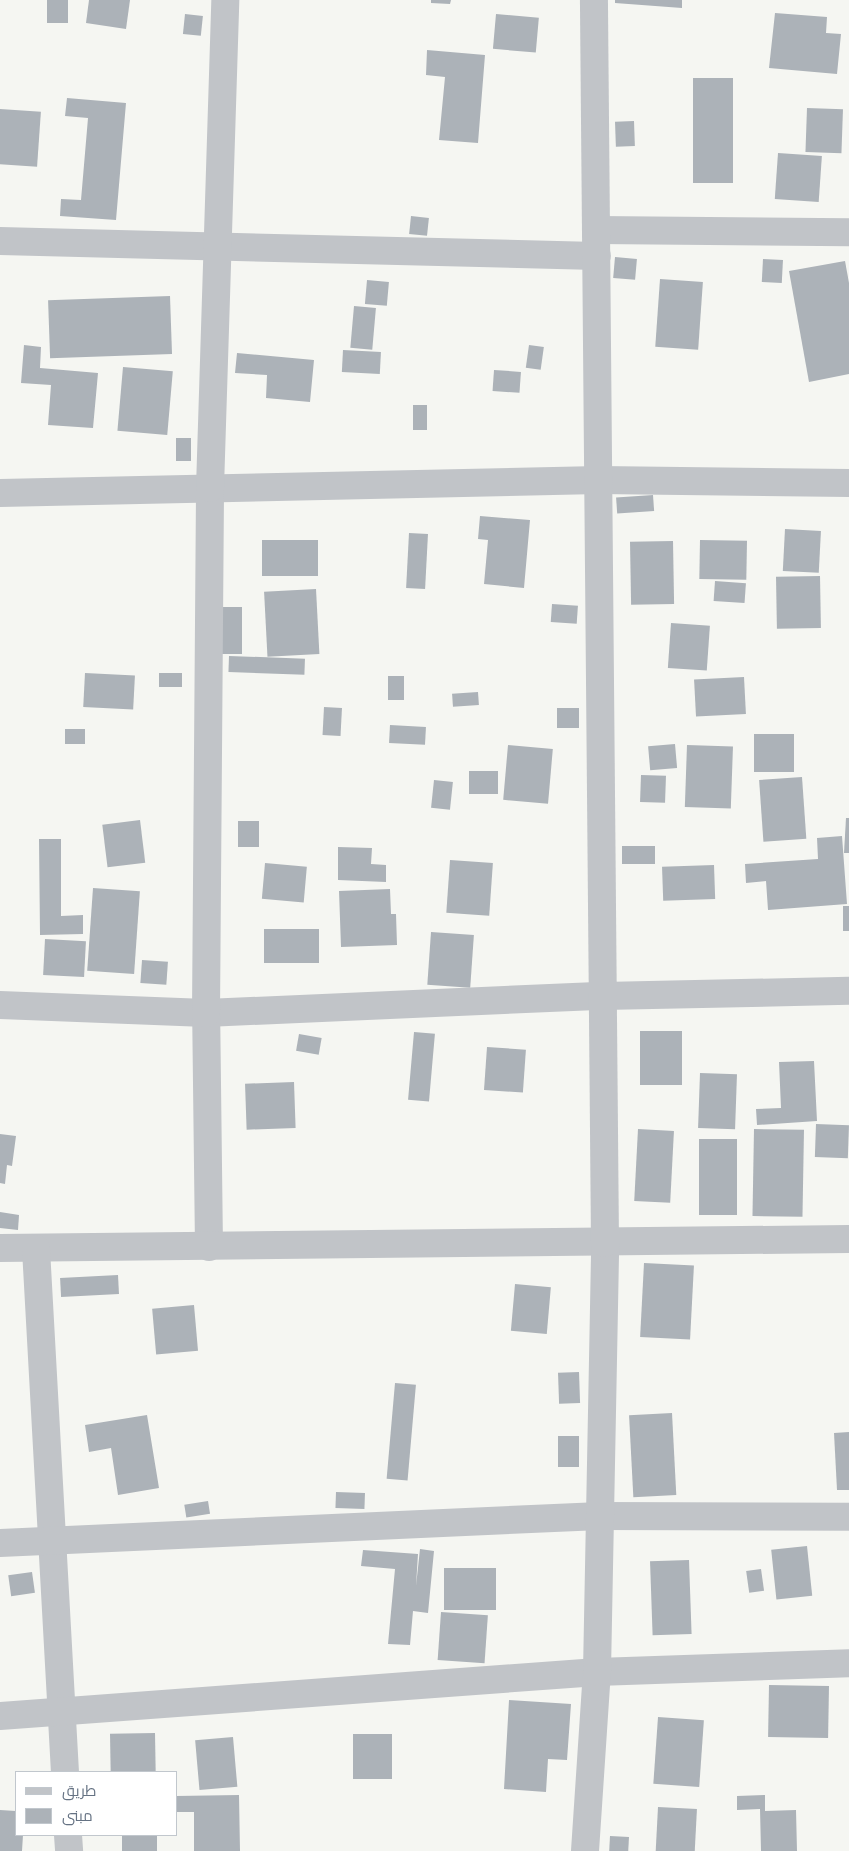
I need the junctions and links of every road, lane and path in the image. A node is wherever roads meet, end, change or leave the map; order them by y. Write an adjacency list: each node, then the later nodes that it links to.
1 (225, 0): 6 (street)
2 (594, 0): 5 (street)
3 (849, 232): 5 (street)
4 (0, 241): 6 (street)
5 (597, 243): 6 (street); 7 (street)
6 (220, 248): 9 (street)
7 (598, 480): 8 (street); 9 (street); 12 (street)
8 (849, 483)
9 (210, 488): 10 (street); 14 (street)
10 (0, 493)
11 (849, 991): 12 (street)
12 (603, 996): 14 (street); 16 (street)
13 (0, 1005): 14 (street)
14 (206, 1012): 17 (street)
15 (849, 1239): 16 (street)
16 (605, 1243): 17 (street); 20 (street)
17 (208, 1247): 19 (street)
18 (0, 1248): 19 (street)
19 (36, 1249): 22 (street)
20 (600, 1516): 21 (street); 22 (street); 25 (street)
21 (849, 1517)
22 (51, 1539): 23 (street); 26 (street)
23 (0, 1543)
24 (849, 1663): 25 (street)
25 (597, 1672): 26 (street); 31 (street)
26 (62, 1711): 27 (street); 28 (street)
27 (0, 1716)
28 (65, 1771)
29 (68, 1836): 30 (street)
30 (69, 1851)
31 (586, 1851)

